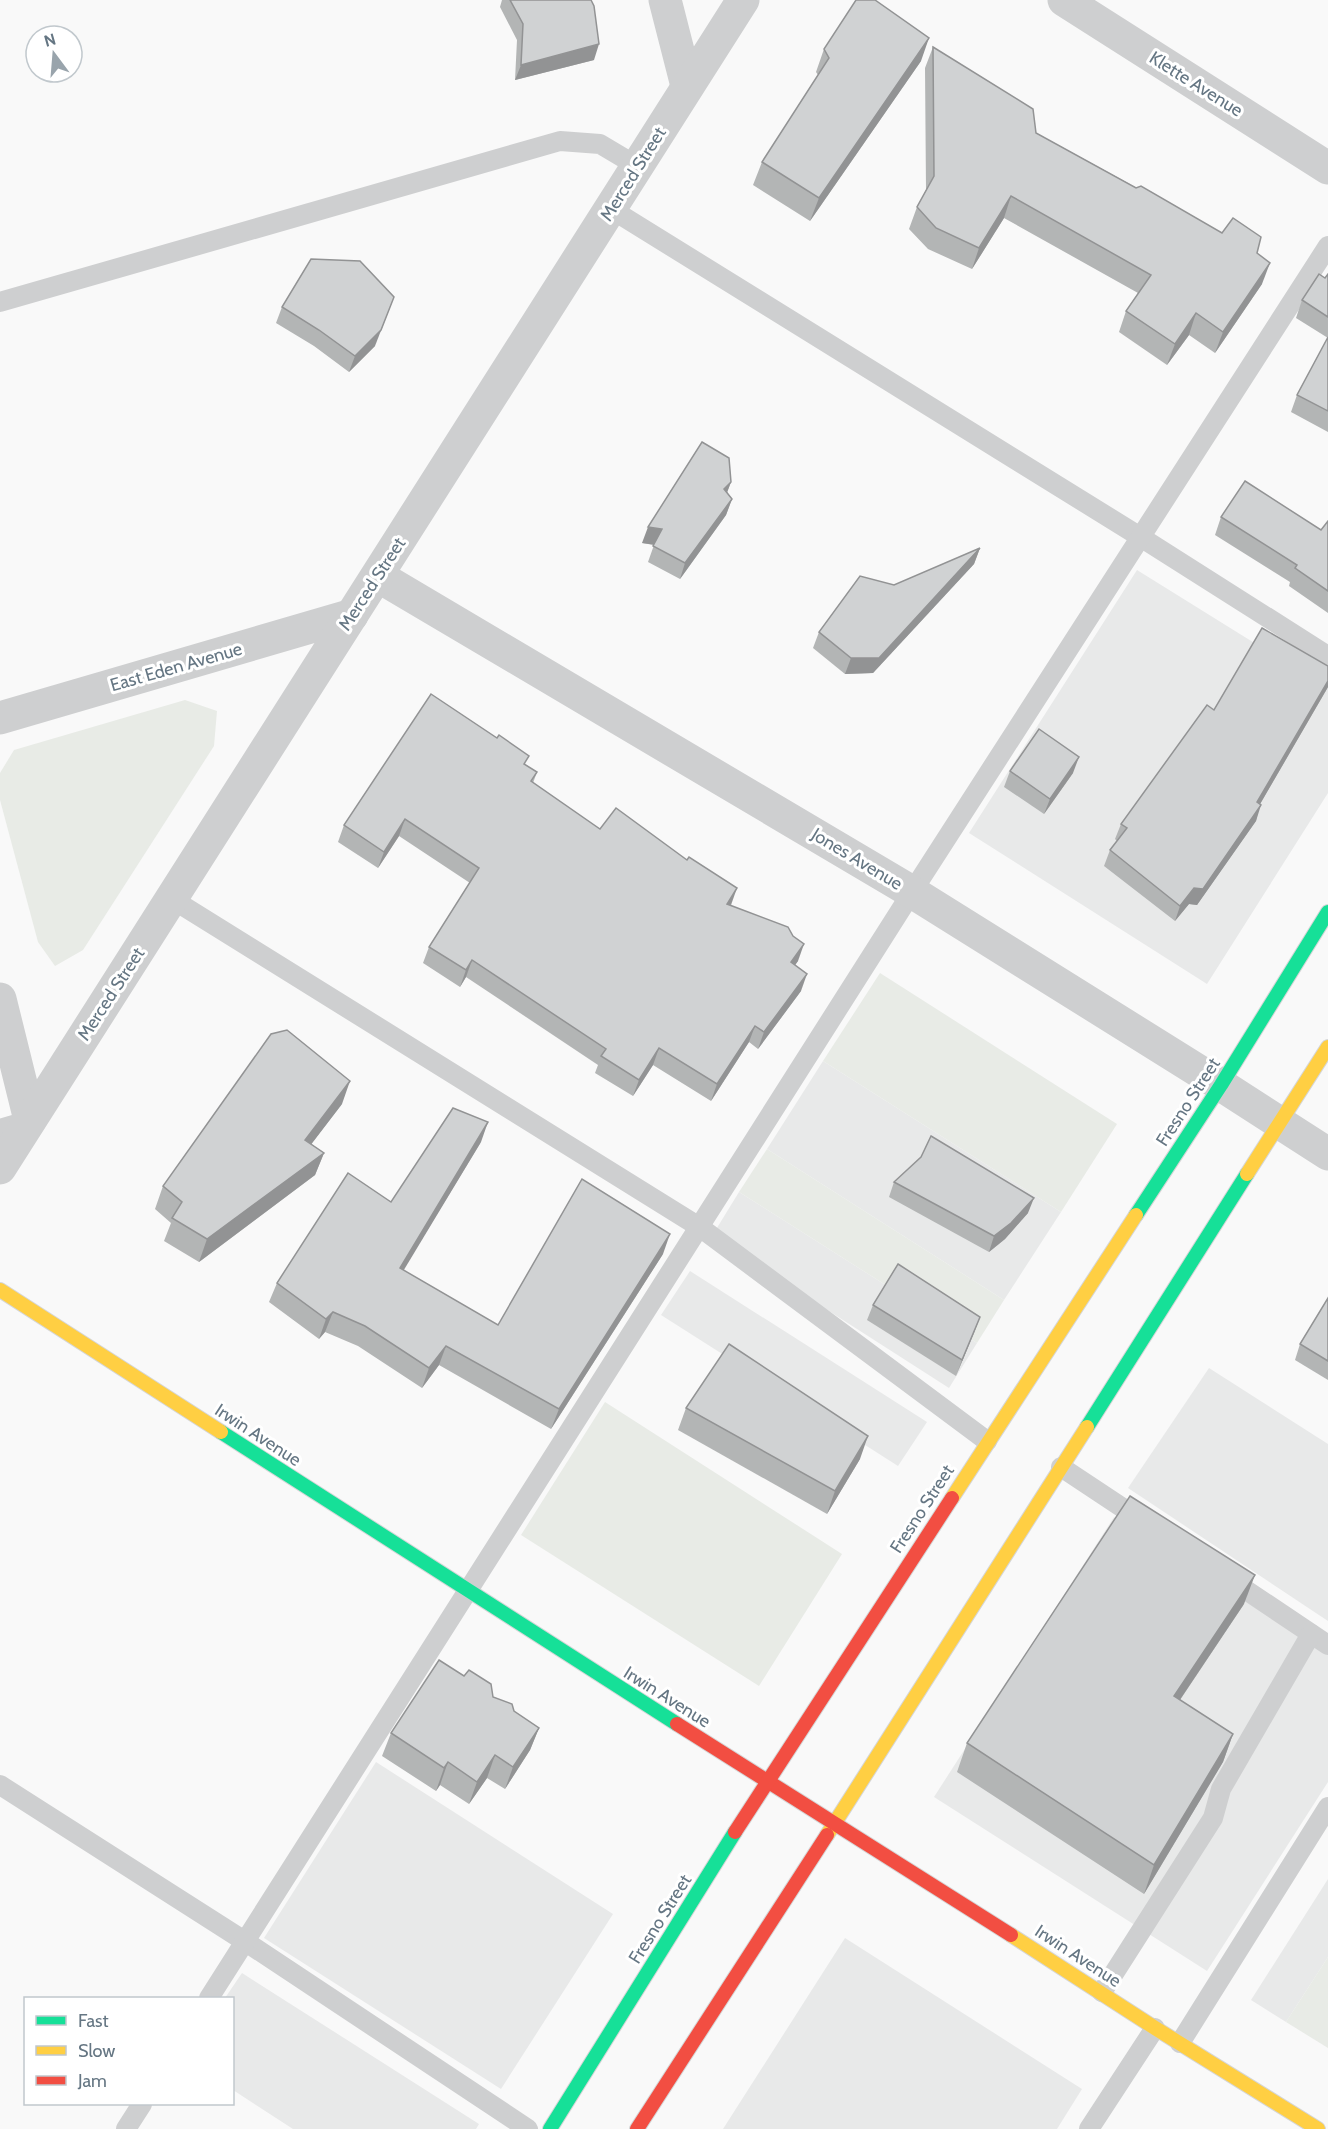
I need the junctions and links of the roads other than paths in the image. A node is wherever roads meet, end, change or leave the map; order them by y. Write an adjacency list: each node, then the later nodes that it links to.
1 (665, 0): 4 (street)
2 (744, 0): 4 (street, Merced Street)
3 (1064, 0): 6 (street, Klette Avenue)
4 (687, 86): 5 (street, Merced Street)
5 (637, 166): 7 (street, Merced Street); 9 (lane)
6 (1328, 168)
7 (611, 209): 10 (lane); 11 (street, Merced Street)
8 (1328, 246): 10 (lane)
9 (0, 302)
10 (1142, 538): 13 (lane); 15 (lane)
11 (378, 576): 12 (street, Merced Street); 15 (street, Jones Avenue)
12 (352, 615): 14 (street, East Eden Avenue); 16 (street, Merced Street)
13 (1328, 656)
14 (0, 718)
15 (912, 892): 20 (street, Jones Avenue); 25 (lane)
16 (172, 899): 22 (street, Merced Street); 25 (lane)
17 (1328, 912): 20 (main road, Fresno Street)
18 (0, 999): 22 (street)
19 (1328, 1047): 21 (main road)
20 (1221, 1085): 21 (street, Jones Avenue); 27 (main road, Fresno Street)
21 (1280, 1123): 23 (street, Jones Avenue); 28 (main road)
22 (15, 1125): 24 (street, Merced Street)
23 (1328, 1154)
24 (0, 1168)
25 (701, 1227): 27 (lane); 31 (lane)
26 (0, 1290): 31 (main road, Irwin Avenue)
27 (987, 1441): 34 (main road, Fresno Street)
28 (1061, 1467): 29 (lane); 37 (main road)
29 (1157, 1531)
30 (1215, 1570): 32 (lane)
31 (468, 1592): 34 (main road, Irwin Avenue); 38 (lane)
32 (1311, 1634): 33 (lane); 39 (lane)
33 (1328, 1645)
34 (767, 1781): 37 (main road, Irwin Avenue); 46 (main road, Fresno Street)
35 (0, 1785): 38 (lane)
36 (1328, 1807): 42 (lane)
37 (835, 1823): 39 (main road, Irwin Avenue); 47 (main road)
38 (246, 1942): 40 (lane); 45 (lane)
39 (1102, 1992): 41 (main road, Irwin Avenue)
40 (210, 1997)
41 (1155, 2028): 42 (main road, Irwin Avenue); 48 (lane)
42 (1180, 2043): 49 (main road, Irwin Avenue)
43 (141, 2105): 44 (lane)
44 (126, 2129)
45 (528, 2129)
46 (550, 2129)
47 (637, 2129)
48 (1089, 2129)
49 (1318, 2129)

